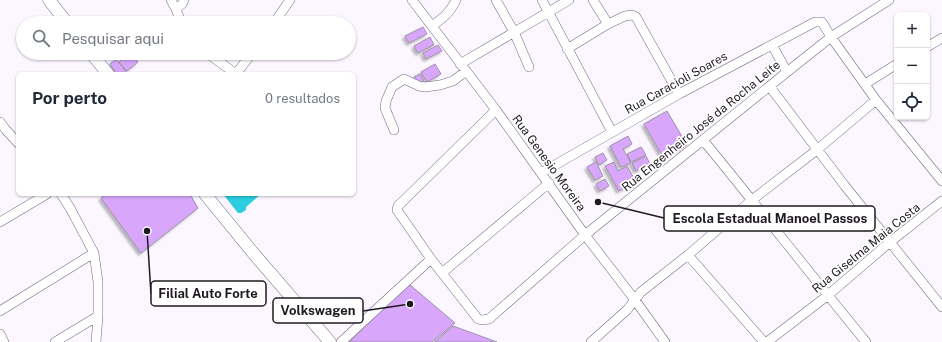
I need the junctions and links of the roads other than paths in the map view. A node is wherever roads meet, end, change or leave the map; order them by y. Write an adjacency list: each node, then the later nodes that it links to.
1 (49, 0): 14 (main road)
2 (171, 0): 12 (street)
3 (184, 0): 12 (street)
4 (290, 0): 16 (street)
5 (412, 0): 18 (street, Rua Genesio Moreira)
6 (456, 0): 18 (street)
7 (496, 0): 19 (street)
8 (542, 0): 13 (street)
9 (569, 0): 13 (street)
10 (593, 0): 17 (street)
11 (889, 0): 20 (street, Rua Engenheiro José da Rocha Leite)
12 (176, 9): 15 (street)
13 (548, 12): 19 (street); 24 (street)
14 (62, 16)
15 (178, 16)
16 (279, 16)
17 (608, 24): 24 (street); 37 (street)
18 (432, 26): 29 (street, Rua Genesio Moreira)
19 (514, 32): 29 (street); 30 (street)
20 (831, 38): 22 (street, Rua Caracioli Soares); 34 (street, Rua Engenheiro José da Rocha Leite); 35 (street)
21 (942, 38): 23 (street)
22 (772, 45): 34 (street); 37 (street, Rua Caracioli Soares)
23 (930, 45)
24 (568, 49): 43 (street)
25 (97, 60): 31 (main road)
26 (217, 60): 32 (street)
27 (247, 60): 33 (street)
28 (894, 66): 35 (street)
29 (463, 67): 39 (street, Rua Genesio Moreira); 41 (street)
30 (529, 67)
31 (106, 72)
32 (233, 72)
33 (238, 72)
34 (787, 72): 36 (street, Rua Engenheiro José da Rocha Leite)
35 (865, 84): 38 (street)
36 (770, 87): 44 (street, Rua Engenheiro José da Rocha Leite); 46 (street)
37 (679, 94): 43 (street, Rua Caracioli Soares)
38 (876, 100): 46 (street); 48 (street)
39 (496, 110): 47 (street, Rua Genesio Moreira); 60 (street)
40 (0, 122): 42 (street)
41 (394, 130)
42 (3, 132): 45 (street)
43 (612, 132): 47 (street, Rua Caracioli Soares)
44 (703, 140): 53 (street); 56 (street, Rua Engenheiro José da Rocha Leite)
45 (16, 142)
46 (818, 149): 53 (street); 57 (street)
47 (541, 173): 49 (street, Rua Genesio Moreira)
48 (942, 181)
49 (549, 182): 56 (street, Rua Genesio Moreira); 61 (street)
50 (44, 196): 55 (street)
51 (61, 196): 58 (street)
52 (207, 196): 67 (main road)
53 (752, 200): 59 (street); 62 (street)
54 (942, 201): 57 (street, Rua Giselma Maia Costa)
55 (0, 222)
56 (586, 235): 61 (street, Rua Engenheiro José da Rocha Leite); 63 (street, Rua Genesio Moreira)
57 (890, 242): 62 (street, Rua Giselma Maia Costa); 64 (street)
58 (94, 253): 65 (street); 66 (street)
59 (688, 255): 63 (street); 77 (street)
60 (431, 259): 61 (street); 74 (street)
61 (442, 273)
62 (828, 296): 77 (street, Rua Giselma Maia Costa); 78 (street)
63 (635, 300): 75 (street); 76 (street, Rua Genesio Moreira)
64 (942, 307)
65 (0, 311)
66 (98, 316): 70 (street); 71 (street)
67 (311, 321): 72 (main road); 73 (main road)
68 (0, 334): 69 (street)
69 (4, 342)
70 (55, 342)
71 (96, 342)
72 (322, 342)
73 (330, 342)
74 (341, 342)
75 (591, 342)
76 (665, 342)
77 (765, 342)
78 (866, 342)

